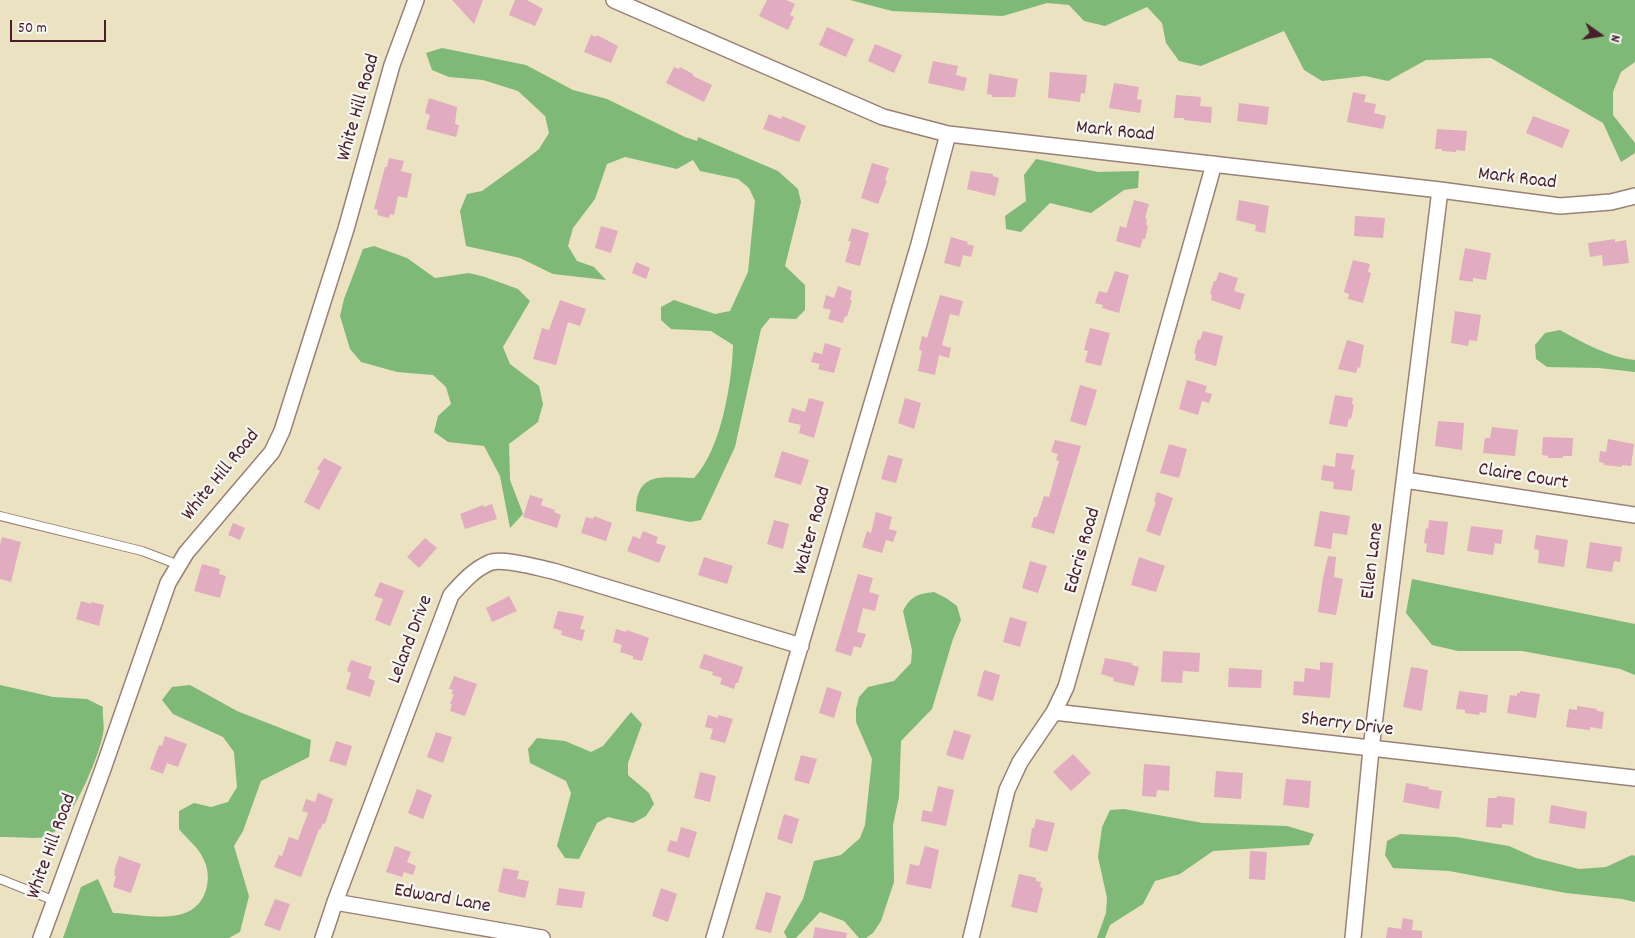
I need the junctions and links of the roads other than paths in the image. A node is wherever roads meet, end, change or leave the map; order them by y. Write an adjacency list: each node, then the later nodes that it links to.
1 (416, 0): 10 (street, White Hill Road)
2 (614, 0): 3 (street, Mark Road)
3 (948, 134): 4 (street, Mark Road); 11 (street, Walter Road)
4 (1214, 164): 5 (street, Mark Road); 12 (street, Edcris Road)
5 (1440, 190): 6 (street, Mark Road); 7 (street, Ellen Lane)
6 (1635, 196)
7 (1405, 480): 8 (street, Claire Court); 13 (street, Ellen Lane)
8 (1635, 515)
9 (0, 516): 10 (lane)
10 (179, 565): 16 (street, White Hill Road)
11 (800, 646): 17 (street, Leland Drive); 21 (street, Walter Road)
12 (1054, 712): 13 (street, Sherry Drive); 22 (street, Edcris Road)
13 (1371, 748): 14 (street, Sherry Drive); 23 (street, Ellen Lane)
14 (1635, 778)
15 (0, 879): 16 (lane)
16 (55, 900): 18 (street, White Hill Road)
17 (335, 902): 19 (street, Leland Drive); 20 (street, Edward Lane)
18 (41, 938)
19 (323, 938)
20 (542, 938)
21 (714, 938)
22 (971, 938)
23 (1352, 938)

